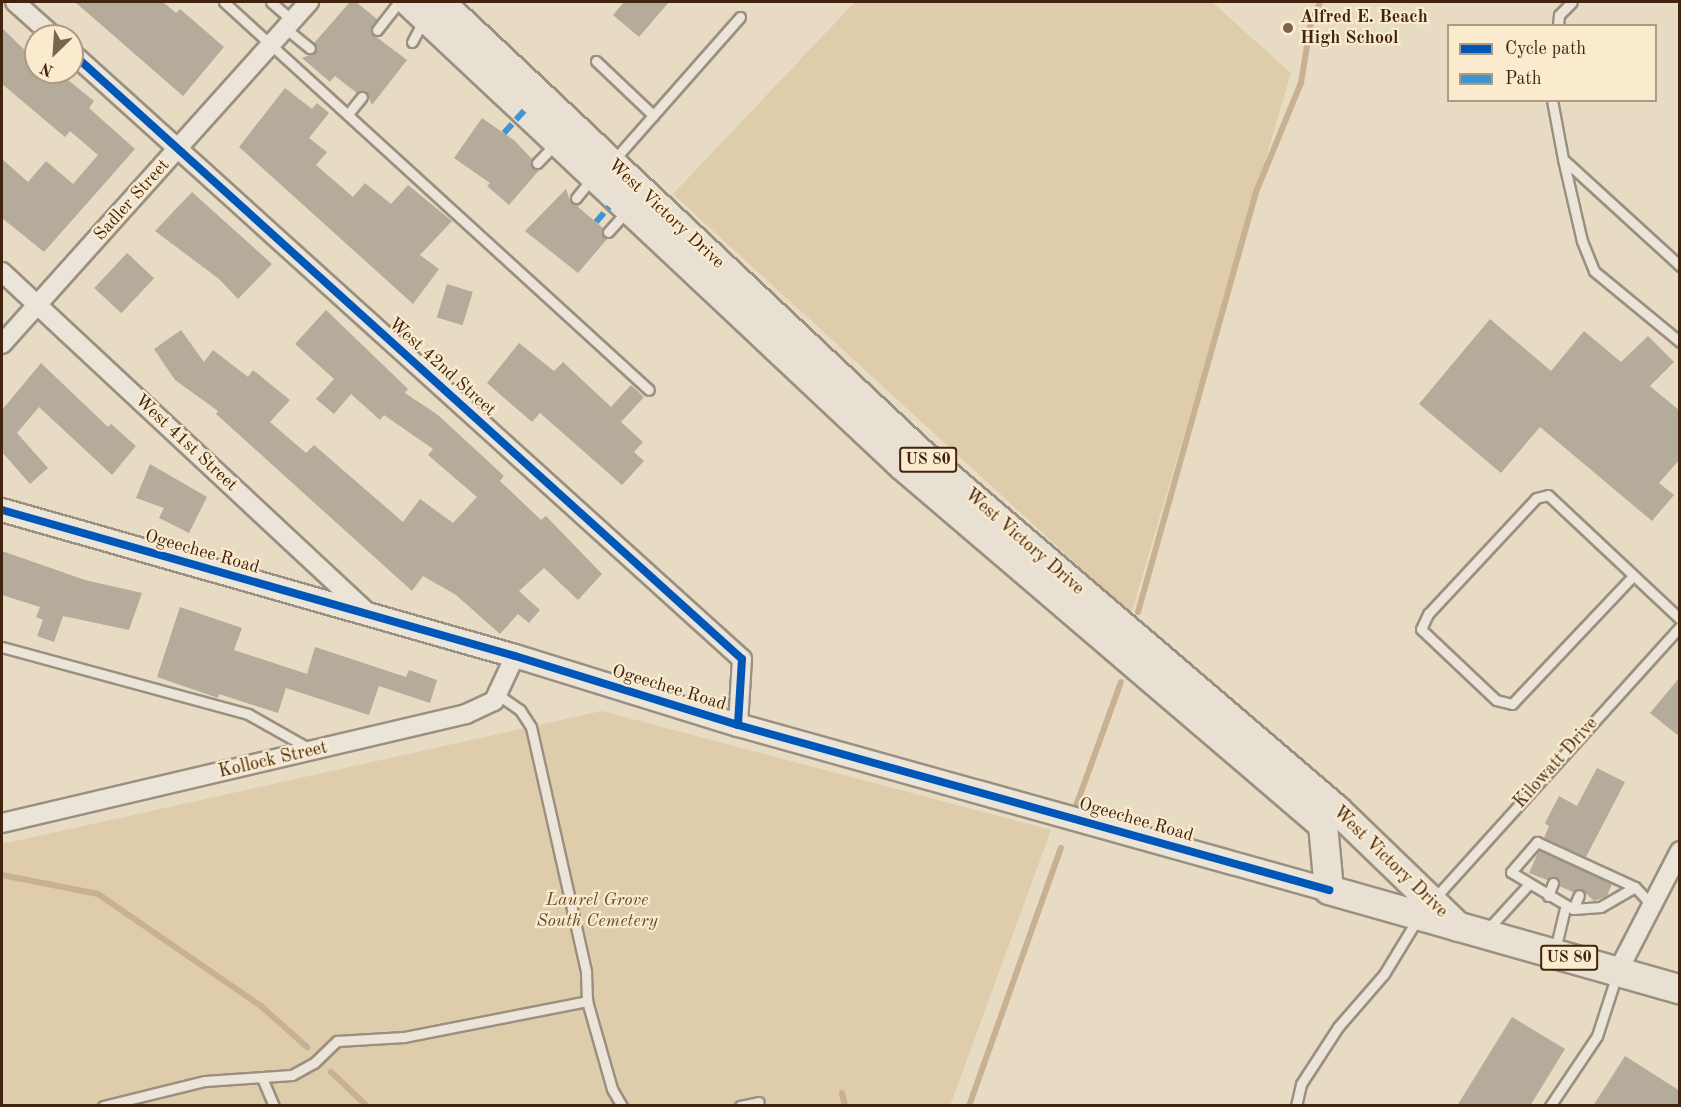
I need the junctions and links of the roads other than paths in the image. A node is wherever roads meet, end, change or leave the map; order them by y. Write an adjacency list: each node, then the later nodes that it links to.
1 (15, 2): 9 (street)
2 (224, 2): 14 (lane)
3 (271, 2): 10 (lane)
4 (309, 2): 10 (street, Sadler Street)
5 (399, 2): 12 (lane)
6 (1572, 2): 11 (lane)
7 (425, 6): 13 (lane); 22 (main road, West Victory Drive / US 80); 26 (main road, West Victory Drive / US 80)
8 (740, 17): 21 (lane)
9 (40, 24)
10 (289, 24): 14 (street, Sadler Street); 15 (lane)
11 (1558, 24)
12 (377, 30)
13 (412, 42)
14 (272, 44): 20 (lane); 23 (street, Sadler Street)
15 (310, 48)
16 (596, 61): 21 (lane)
17 (84, 64): 23 (street, West 42nd Street)
18 (362, 97): 20 (lane)
19 (1552, 102): 24 (lane)
20 (348, 114): 35 (lane)
21 (653, 115): 26 (lane)
22 (558, 141): 25 (lane); 26 (main road, West Victory Drive / US 80)
23 (177, 149): 32 (street, Sadler Street); 44 (street, West 42nd Street)
24 (1563, 159): 30 (lane); 33 (lane)
25 (537, 163)
26 (603, 169): 27 (lane); 28 (main road, West Victory Drive / US 80); 55 (main road, West Victory Drive / US 80)
27 (576, 198)
28 (629, 208): 29 (lane); 51 (main road, West Victory Drive / US 80)
29 (608, 232)
30 (1680, 266)
31 (2, 272): 32 (street, West 41st Street)
32 (38, 305): 34 (street, Sadler Street); 38 (street, West 41st Street)
33 (1680, 342)
34 (2, 344)
35 (649, 390)
36 (2, 510): 38 (street, Ogeechee Road)
37 (1633, 576): 37 (lane); 39 (lane)
38 (369, 614): 42 (street, Ogeechee Road)
39 (1680, 619)
40 (1680, 627): 55 (lane, Kilowatt Drive)
41 (2, 647): 45 (lane)
42 (514, 656): 43 (street); 44 (street, Ogeechee Road)
43 (497, 694): 45 (street, Kollock Street); 61 (lane)
44 (738, 725): 51 (street, Ogeechee Road)
45 (314, 751): 46 (street, Kollock Street)
46 (2, 823)
47 (1680, 851): 54 (street)
48 (1553, 883): 53 (lane)
49 (1529, 885): 50 (lane); 53 (lane); 57 (lane)
50 (1635, 887): 54 (lane); 56 (lane)
51 (1329, 890): 55 (main road, Ogeechee Road)
52 (1579, 895): 56 (lane)
53 (1548, 896): 56 (lane)
54 (1651, 904): 59 (street)
55 (1426, 908): 57 (main road, West Victory Drive / US 80); 68 (lane, Kilowatt Drive)
56 (1569, 909): 58 (lane)
57 (1471, 931): 58 (main road, US 80)
58 (1554, 954): 59 (main road, US 80)
59 (1618, 971): 60 (main road, US 80); 69 (lane)
60 (1680, 989)
61 (587, 1001): 62 (lane); 66 (lane)
62 (262, 1078): 64 (lane); 65 (lane)
63 (759, 1102): 67 (lane)
64 (103, 1106)
65 (274, 1106)
66 (622, 1106)
67 (740, 1106)
68 (1296, 1106)
69 (1550, 1106)

